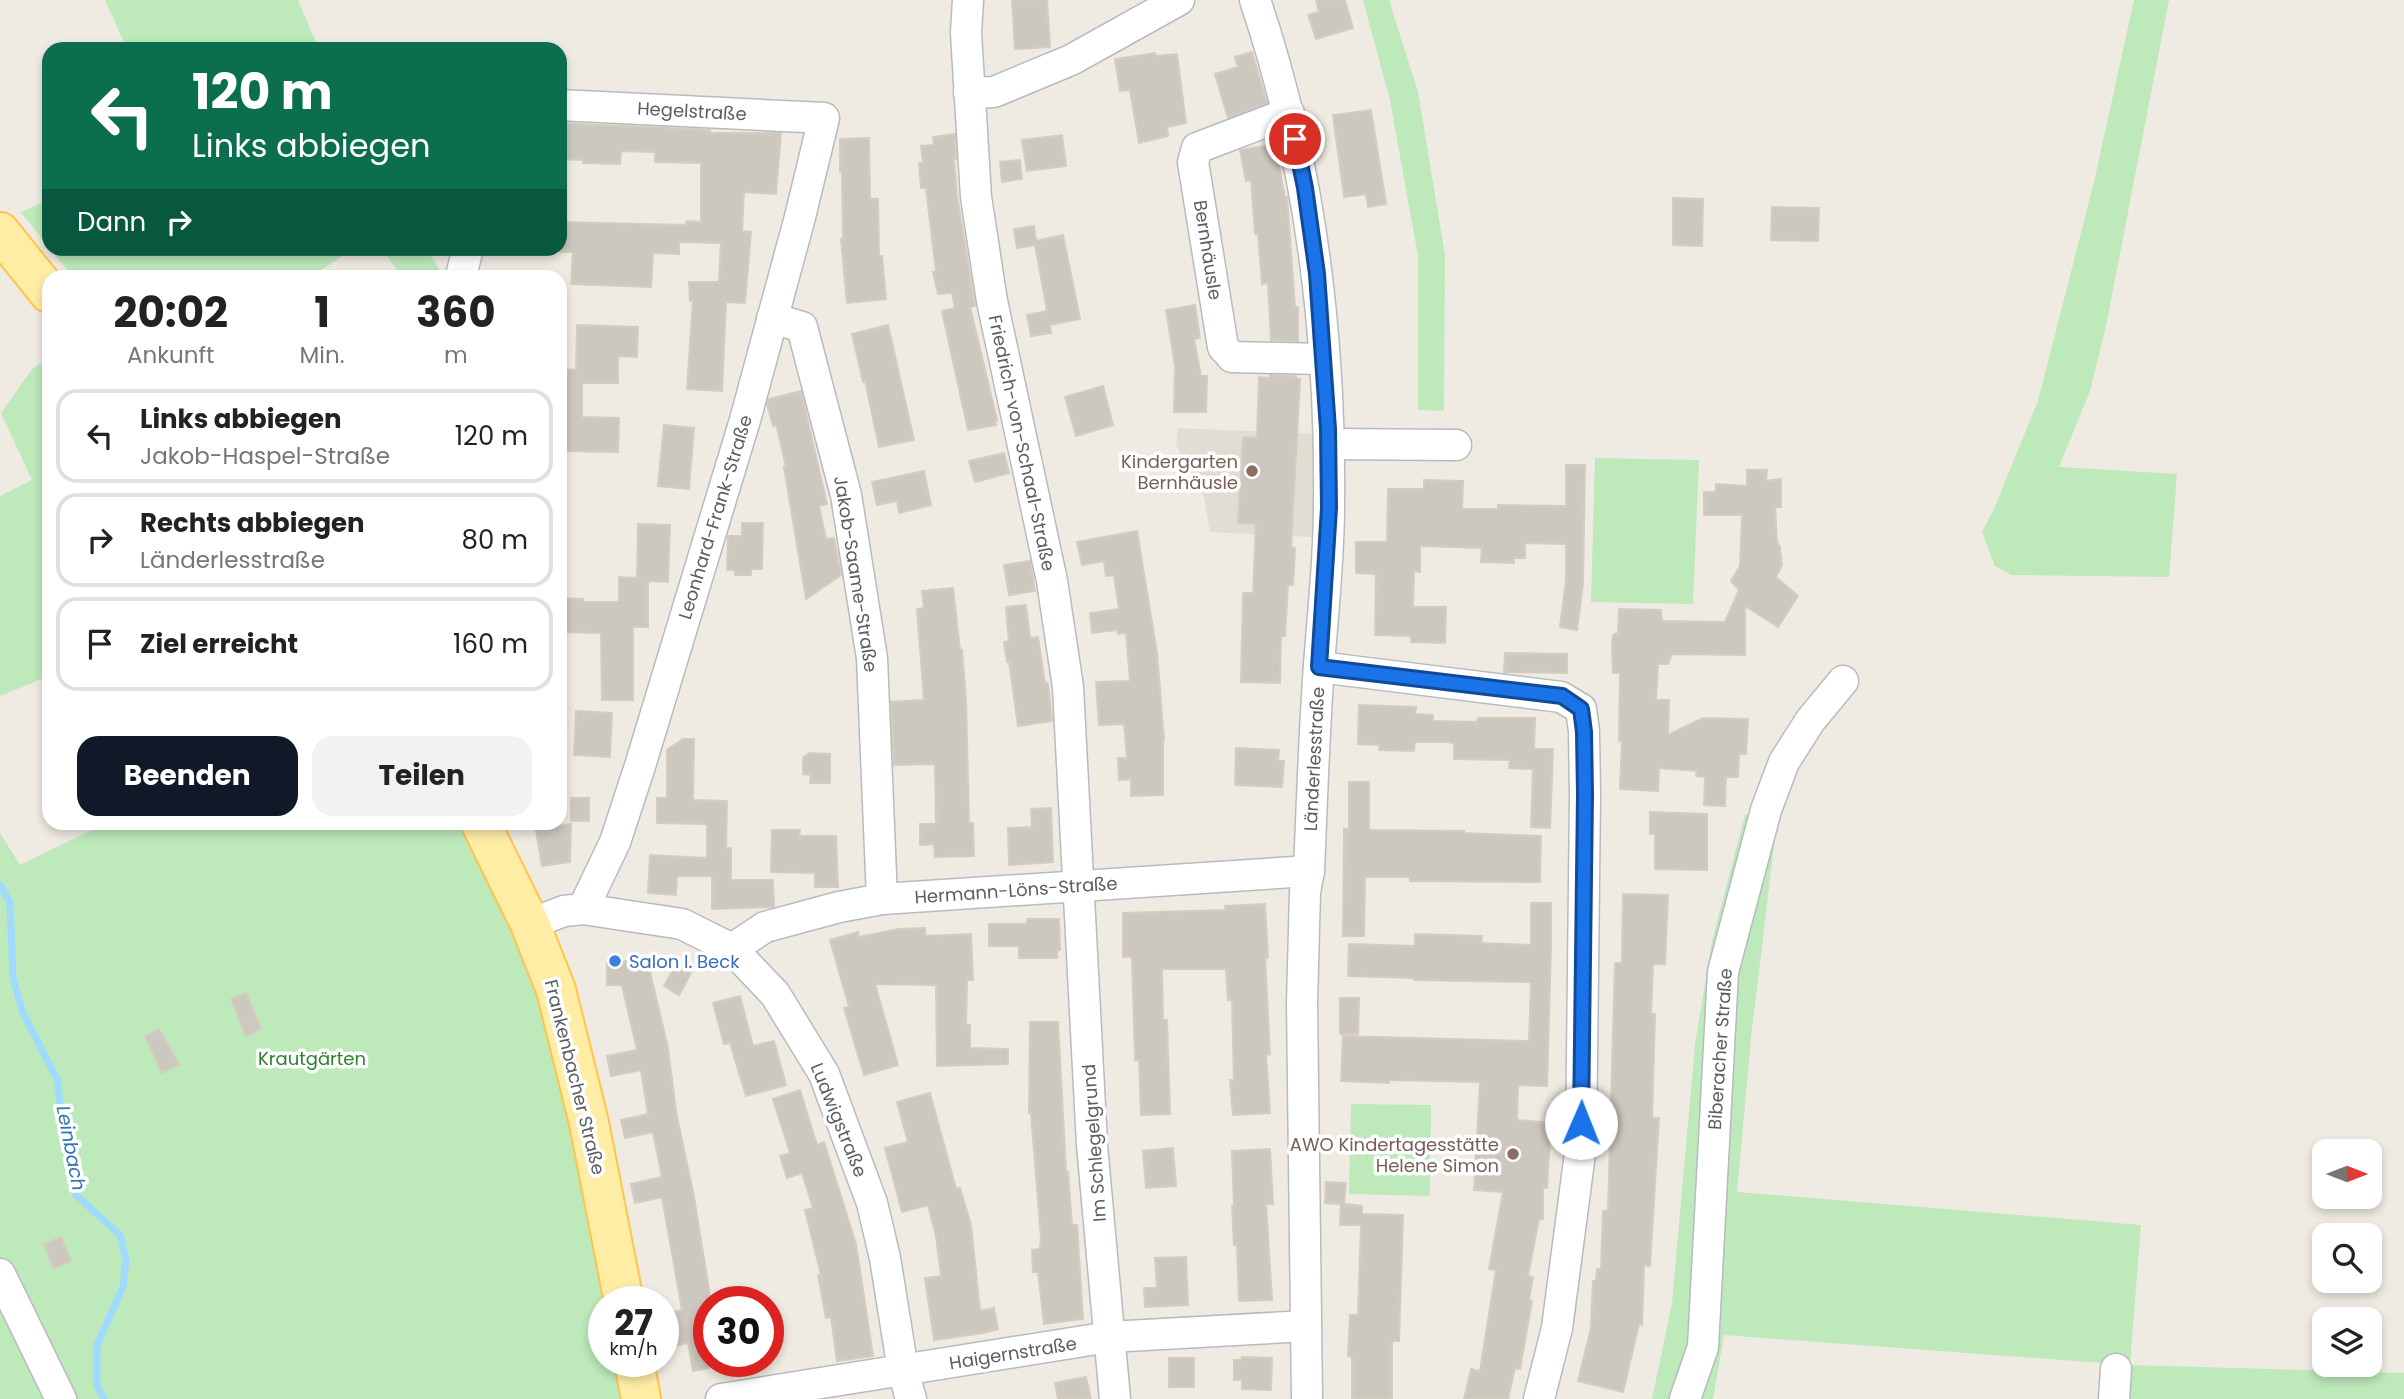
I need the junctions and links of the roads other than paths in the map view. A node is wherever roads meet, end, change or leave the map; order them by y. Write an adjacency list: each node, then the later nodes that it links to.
1 (968, 0): 4 (street, Friedrich-von-Schaal-Straße)
2 (1178, 0): 4 (street)
3 (1255, 0): 6 (street, Länderlesstraße)
4 (969, 93): 18 (street, Friedrich-von-Schaal-Straße)
5 (567, 105): 7 (street, Hegelstraße)
6 (1289, 113): 11 (street, Länderlesstraße); 11 (street, Bernhäusle)
7 (824, 118): 10 (street, Leonhard-Frank-Straße)
8 (0, 232): 9 (main road)
9 (42, 284)
10 (772, 318): 19 (street, Jakob-Saame-Straße); 20 (street, Leonhard-Frank-Straße)
11 (1323, 359): 12 (street, Länderlesstraße)
12 (1329, 444): 13 (street); 14 (street, Länderlesstraße)
13 (1456, 445)
14 (1319, 667): 17 (street, Länderlesstraße); 36 (street)
15 (1843, 681): 37 (street, Biberacher Straße)
16 (484, 830): 21 (main road, Frankenbacher Straße)
17 (1309, 871): 18 (street, Hermann-Löns-Straße); 25 (street, Länderlesstraße)
18 (1079, 886): 19 (street, Hermann-Löns-Straße); 26 (street, Im Schlegelgrund)
19 (882, 899): 22 (street, Hermann-Löns-Straße)
20 (583, 909): 21 (street, Ludwigstraße); 22 (street, Ludwigstraße)
21 (530, 924): 24 (main road, Frankenbacher Straße)
22 (732, 949): 28 (street, Ludwigstraße)
23 (0, 1274): 30 (street)
24 (621, 1286)
25 (1306, 1326): 26 (street, Haigernstraße); 35 (street, Länderlesstraße)
26 (1109, 1338): 28 (street, Haigernstraße); 34 (street, Im Schlegelgrund)
27 (2116, 1369): 38 (street)
28 (903, 1370): 32 (street, Haigernstraße); 33 (street, Ludwigstraße)
29 (637, 1377): 31 (main road)
30 (61, 1399)
31 (641, 1399)
32 (721, 1399)
33 (911, 1399)
34 (1115, 1399)
35 (1307, 1399)
36 (1539, 1399)
37 (1685, 1399)
38 (2113, 1399)

